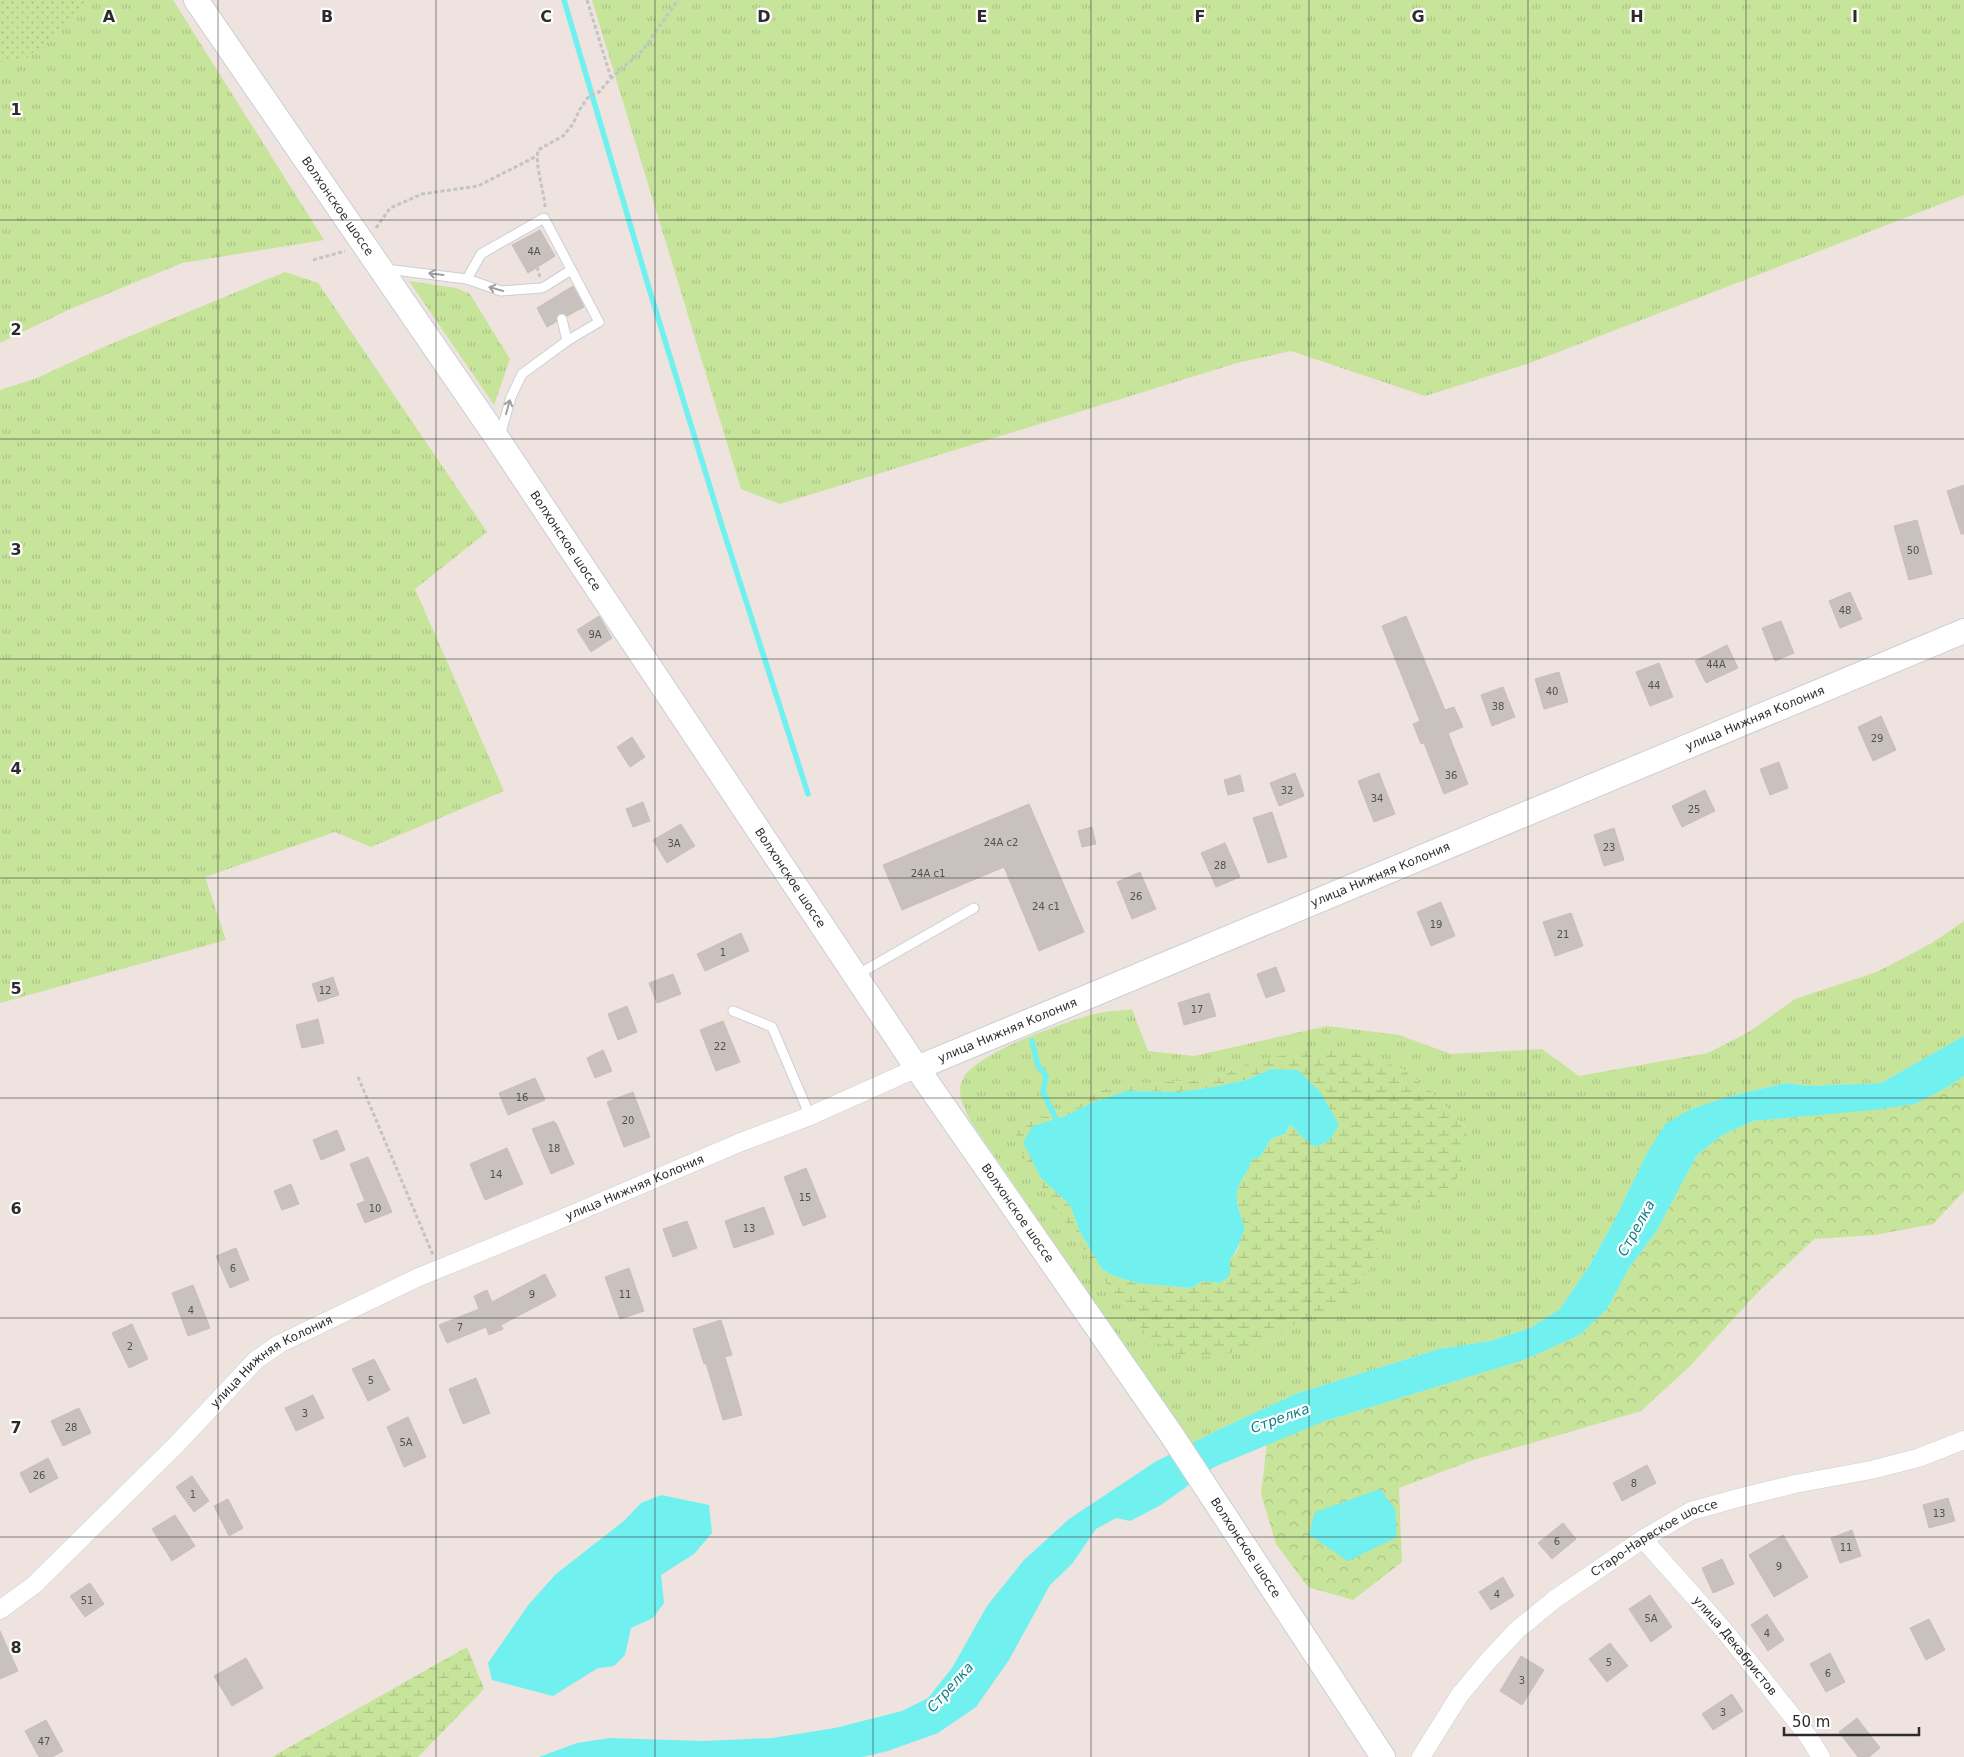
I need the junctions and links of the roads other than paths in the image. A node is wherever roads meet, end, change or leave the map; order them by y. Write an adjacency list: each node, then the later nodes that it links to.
1 (196, 0): 2 (main road, Волхонское шоссе)
2 (381, 268): 4 (lane, one-way to 2); 7 (main road, Волхонское шоссе)
3 (571, 270): 4 (lane, one-way to 4); 4 (lane); 6 (lane)
4 (467, 279)
5 (562, 319): 6 (lane)
6 (568, 341): 7 (lane, one-way to 6)
7 (499, 441): 10 (main road, Волхонское шоссе)
8 (1964, 631): 12 (main road, улица Нижняя Колония)
9 (974, 908): 10 (lane)
10 (855, 976): 12 (main road, Волхонское шоссе)
11 (733, 1011): 13 (lane)
12 (917, 1068): 13 (street, улица Нижняя Колония); 17 (main road, Волхонское шоссе)
13 (810, 1116): 16 (street, улица Нижняя Колония)
14 (1964, 1440): 15 (street, Старо-Нарвское шоссе)
15 (1642, 1539): 18 (street, Старо-Нарвское шоссе); 19 (street, улица Декабристов)
16 (0, 1610)
17 (1383, 1757)
18 (1421, 1757)
19 (1821, 1757)

